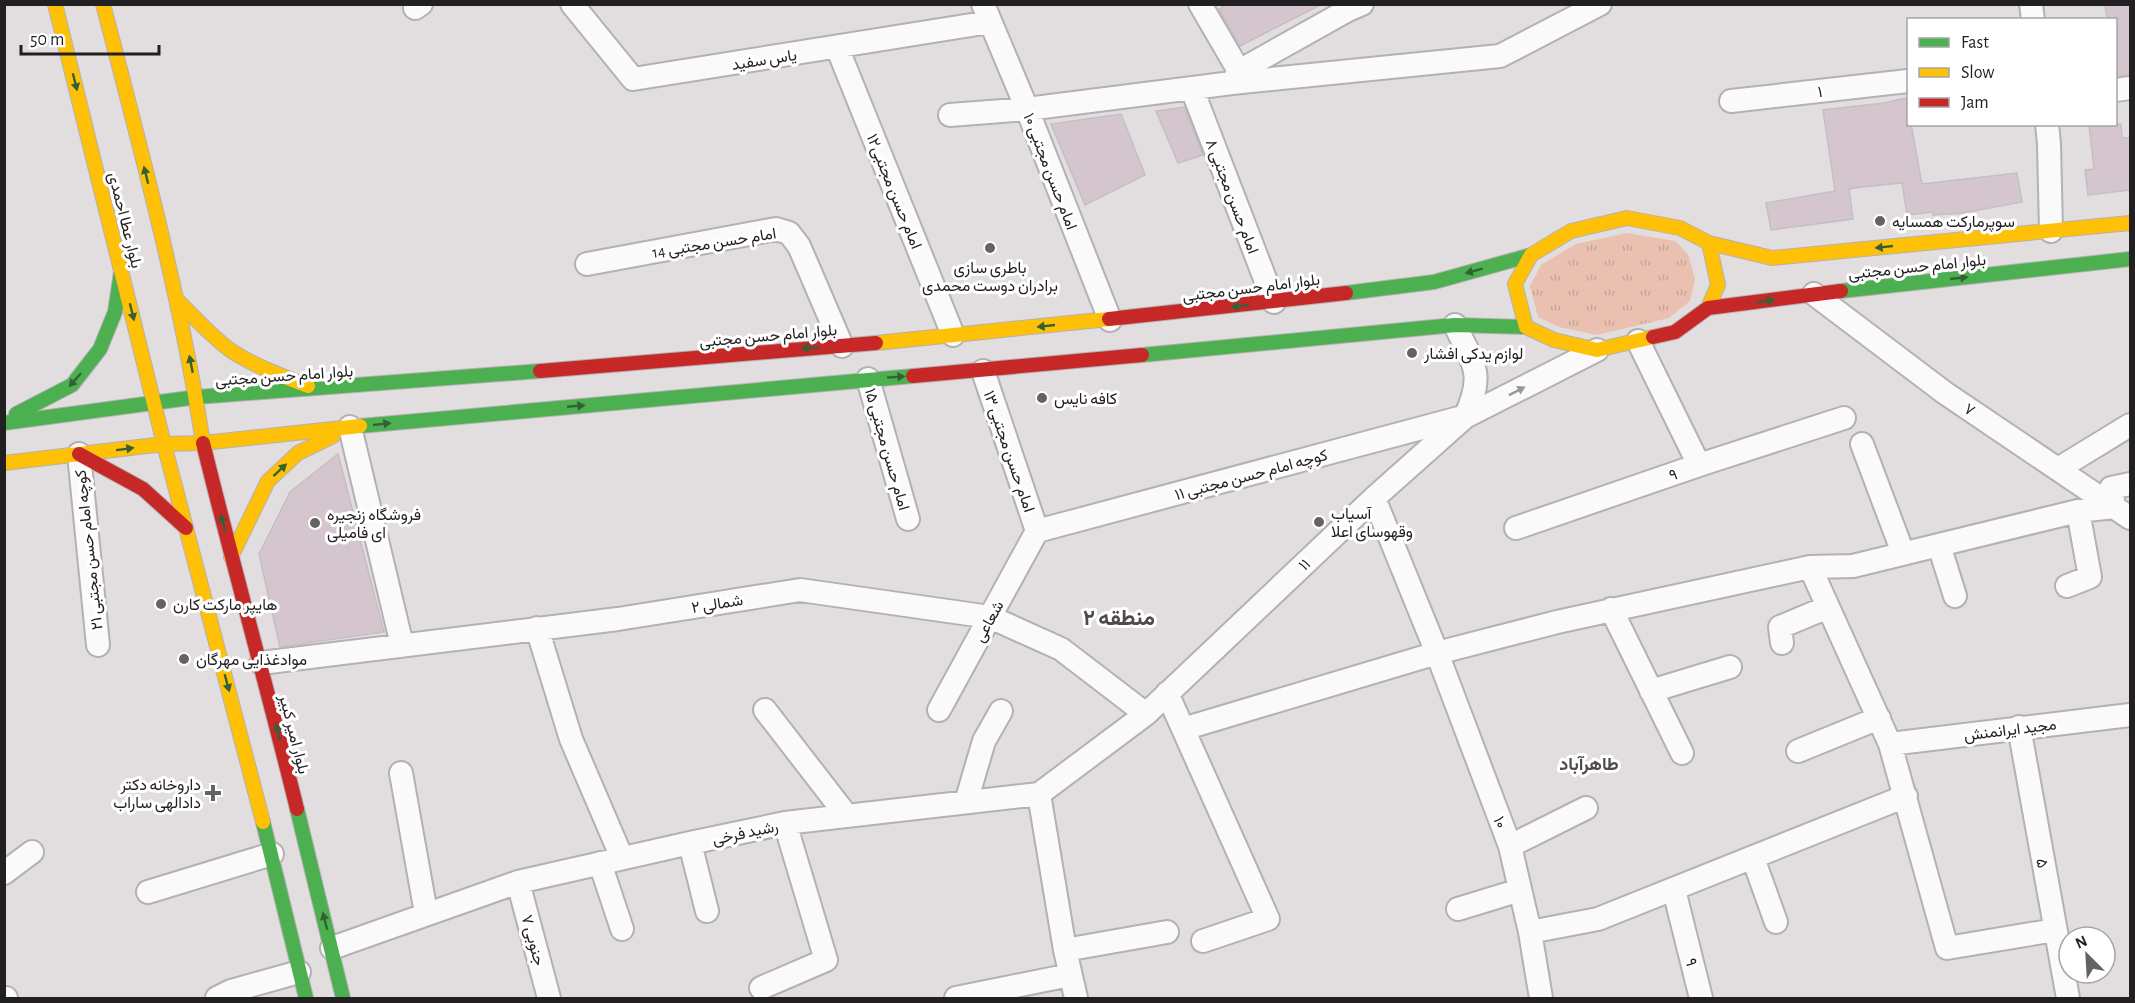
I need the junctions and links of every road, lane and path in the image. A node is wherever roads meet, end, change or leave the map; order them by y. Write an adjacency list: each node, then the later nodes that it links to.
1 (56, 4): 22 (main road, بلوار عطا احمدی, one-way to 22)
2 (103, 4): 24 (main road, بلوار عطا احمدی, one-way to 2)
3 (572, 4): 8 (street, یاس سفید)
4 (1200, 4): 9 (street)
5 (1362, 4): 9 (street)
6 (1600, 4): 9 (street)
7 (987, 13): 8 (street, یاس سفید); 13 (street, امام حسن مجتبی ۱۰)
8 (837, 47): 30 (street, امام حسن مجتبی۱۲)
9 (1235, 77): 11 (street)
10 (1907, 81): 12 (street, ۱)
11 (1192, 89): 13 (street); 25 (street, امام حسن مجتبی ۸)
12 (1731, 100)
13 (1027, 109): 14 (street); 27 (street, امام حسن مجتبی ۱۰)
14 (950, 115)
15 (2047, 126): 17 (street)
16 (2130, 224): 17 (main road, بلوار امام حسن مجتبی)
17 (2051, 231): 18 (main road, بلوار امام حسن مجتبی, one-way to 18)
18 (1709, 243): 19 (main road); 26 (main road)
19 (1531, 255): 25 (main road, بلوار امام حسن مجتبی, one-way to 25); 29 (main road)
20 (2130, 259): 23 (main road, بلوار امام حسن مجتبی, one-way to 20)
21 (587, 264): 32 (street, امام حسن مجتبی 14)
22 (121, 271): 38 (main road, بلوار عطا احمدی, one-way to 38); 41 (main road, one-way to 41)
23 (1814, 294): 26 (main road, بلوار امام حسن مجتبی, one-way to 23); 50 (street, ۷)
24 (178, 301): 36 (main road); 37 (main road, بلوار عطا احمدی, one-way to 24)
25 (1274, 302): 27 (main road, بلوار امام حسن مجتبی, one-way to 27)
26 (1708, 308): 31 (main road)
27 (1110, 320): 30 (main road, بلوار امام حسن مجتبی, one-way to 30)
28 (1455, 325): 29 (main road); 34 (main road); 39 (street, ۱۱)
29 (1526, 327): 33 (main road)
30 (953, 336): 32 (main road, بلوار امام حسن مجتبی)
31 (1638, 341): 33 (main road); 49 (street, ۹)
32 (842, 346): 36 (main road, بلوار امام حسن مجتبی, one-way to 36)
33 (1598, 350): 39 (street, ۱۱, one-way to 33)
34 (983, 371): 35 (main road, one-way to 34); 58 (street, امام حسن مجتبی ۱۳)
35 (868, 380): 43 (main road, one-way to 35); 55 (street, امام حسن مجتبی ۱۵)
36 (318, 389): 37 (main road, بلوار امام حسن مجتبی)
37 (197, 397): 38 (main road, بلوار امام حسن مجتبی); 44 (main road, بلوار عطا احمدی)
38 (154, 404): 41 (main road, بلوار امام حسن مجتبی); 45 (main road, بلوار عطا احمدی)
39 (1465, 417): 52 (street, ۱۱); 58 (street, کوچه امام حسن مجتبی ۱۱)
40 (1844, 418): 49 (street)
41 (4, 422)
42 (2130, 425): 50 (street)
43 (350, 427): 44 (main road); 61 (main road, one-way to 43); 71 (street)
44 (203, 443): 45 (main road); 61 (main road, بلوار امیر کبیر, one-way to 44)
45 (164, 444): 47 (main road, one-way to 45); 56 (main road)
46 (1862, 444): 60 (street)
47 (79, 454): 48 (main road); 56 (main road); 70 (street, کوچه امام حسن مجتبی ۲۱)
48 (4, 463)
49 (1699, 465): 57 (street, ۹)
50 (2058, 469): 54 (street, ۷)
51 (2130, 484): 54 (street)
52 (1374, 498): 72 (street, ۱۰); 76 (street, ۱۱)
53 (2078, 511): 54 (street); 59 (street); 63 (street)
54 (2122, 512)
55 (908, 519)
56 (186, 528): 98 (main road, one-way to 98)
57 (1516, 528)
58 (1037, 531): 67 (street, شعاعی)
59 (1939, 545): 60 (street); 64 (street)
60 (1903, 553): 62 (street)
61 (231, 557): 73 (main road, بلوار امیر کبیر)
62 (1810, 567): 65 (street); 66 (street)
63 (2067, 586)
64 (1955, 596)
65 (1828, 608): 69 (street); 82 (street)
66 (1611, 609): 72 (street); 75 (street)
67 (990, 617): 68 (street, ۲ شمالی); 78 (street, شعاعی); 80 (street, ۲ شمالی)
68 (537, 628): 71 (street, ۲ شمالی); 99 (street)
69 (1782, 643)
70 (98, 645)
71 (402, 645): 73 (street, ۲ شمالی)
72 (1437, 653): 84 (street); 96 (street, ۱۰)
73 (261, 663): 116 (main road, بلوار امیر کبیر, one-way to 73)
74 (1730, 668): 75 (street)
75 (1651, 691): 87 (street)
76 (1167, 693): 80 (street, ۱۱); 84 (street)
77 (765, 710): 93 (street)
78 (939, 710)
79 (1001, 711): 91 (street)
80 (1146, 714): 89 (street)
81 (2130, 715): 83 (street, مجید ایرانمنش)
82 (1879, 718): 85 (street); 86 (street)
83 (2019, 727): 85 (street, مجید ایرانمنش); 112 (street, ۵)
84 (1184, 729): 115 (street)
85 (1890, 744): 90 (street)
86 (1798, 751)
87 (1682, 753)
88 (401, 773): 109 (street)
89 (1039, 794): 91 (street, رشید فرخی); 117 (street)
90 (1906, 796): 100 (street); 112 (street)
91 (966, 802): 93 (street, رشید فرخی)
92 (1586, 808): 96 (street)
93 (847, 816): 94 (street, رشید فرخی)
94 (785, 823): 95 (street, رشید فرخی); 120 (street)
95 (690, 843): 99 (street, رشید فرخی); 108 (street)
96 (1510, 846): 104 (street, ۱۰)
97 (32, 852): 102 (street)
98 (272, 854): 106 (street); 118 (main road)
99 (622, 858): 101 (street, رشید فرخی)
100 (1753, 858): 105 (street); 110 (street)
101 (600, 863): 103 (street, رشید فرخی); 111 (street)
102 (4, 873)
103 (518, 882): 109 (street, رشید فرخی); 124 (street, ۷ جنوبی)
104 (1520, 890): 107 (street); 114 (street, ۱۰)
105 (1674, 890): 114 (street); 128 (street, ۹)
106 (148, 892)
107 (1458, 909)
108 (707, 911)
109 (426, 913): 116 (street, رشید فرخی)
110 (1776, 922)
111 (622, 930)
112 (2055, 930): 129 (street, ۵)
113 (1167, 932): 117 (street)
114 (1530, 932): 127 (street, ۱۰)
115 (1203, 941)
116 (332, 948): 123 (main road, بلوار امیر کبیر)
117 (1065, 950): 119 (street)
118 (299, 972): 121 (street); 122 (main road)
119 (1070, 975): 125 (street); 126 (street)
120 (761, 988)
121 (217, 999)
122 (306, 999)
123 (343, 999)
124 (549, 999)
125 (956, 999)
126 (1076, 999)
127 (1541, 999)
128 (1701, 999)
129 (2068, 999)

